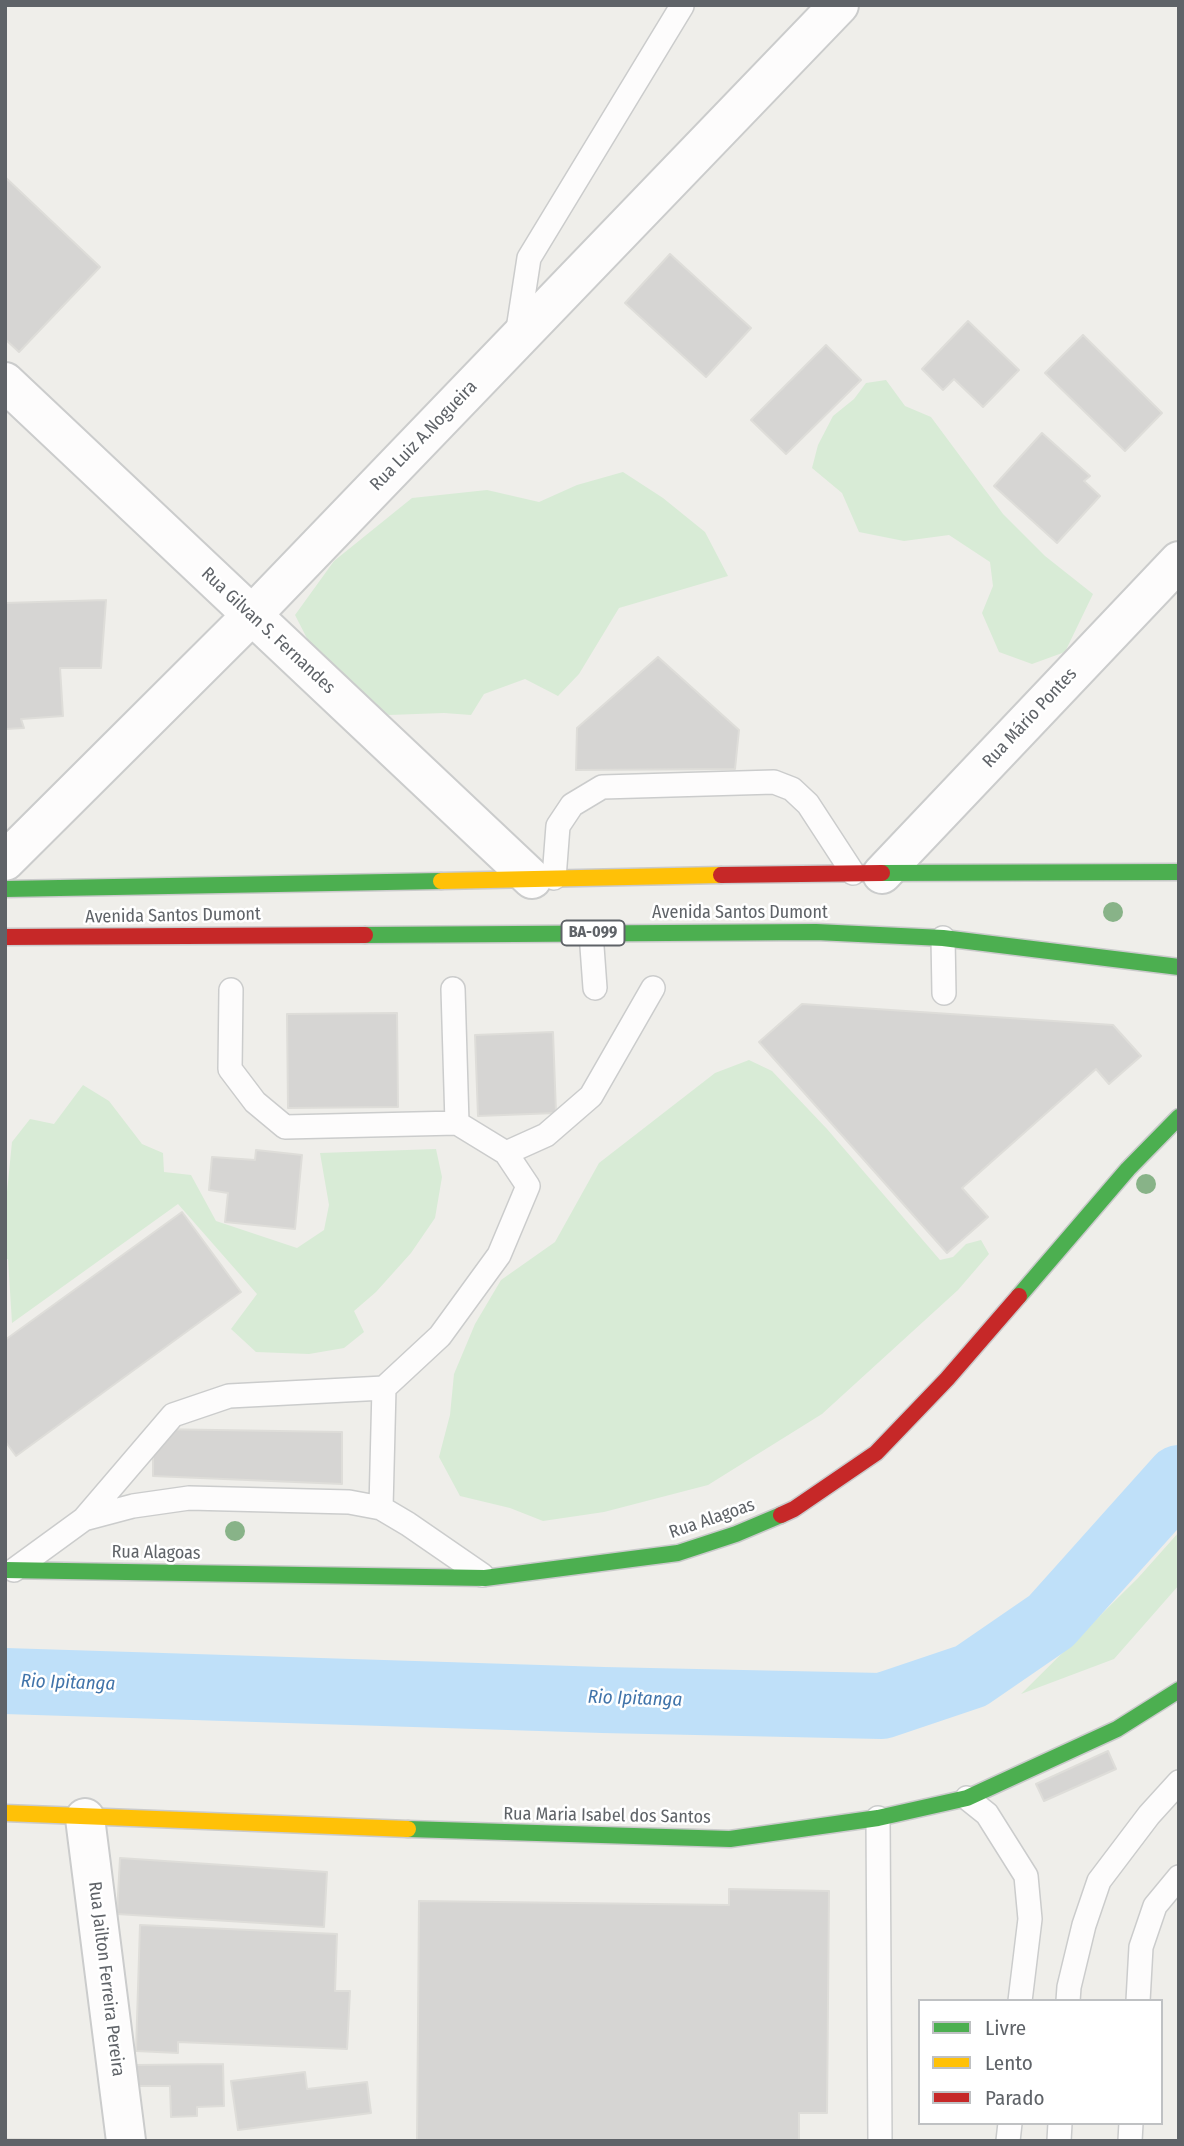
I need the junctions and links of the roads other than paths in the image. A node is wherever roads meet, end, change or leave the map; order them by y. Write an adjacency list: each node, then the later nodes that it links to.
1 (839, 5): 3 (street, Rua Luiz A.Nogueira)
2 (682, 6): 3 (lane)
3 (517, 339): 7 (street, Rua Luiz A.Nogueira)
4 (5, 382): 7 (street, Rua Gilvan S. Fernandes)
5 (1179, 561): 6 (street, Rua Mário Pontes)
6 (1165, 592): 10 (street, Rua Mário Pontes)
7 (251, 616): 8 (street, Rua Luiz A.Nogueira); 11 (street, Rua Gilvan S. Fernandes)
8 (5, 862)
9 (1179, 873): 10 (main road, Avenida Santos Dumont)
10 (867, 874): 11 (main road, Avenida Santos Dumont); 11 (lane)
11 (543, 878): 12 (main road, Avenida Santos Dumont)
12 (5, 889)
13 (591, 933): 14 (main road, Avenida Santos Dumont / BA-099); 15 (main road, Avenida Santos Dumont / BA-099); 17 (lane)
14 (5, 937)
15 (943, 938): 16 (main road, Avenida Santos Dumont / BA-099); 21 (lane)
16 (1179, 967)
17 (595, 988)
18 (653, 988): 24 (lane)
19 (453, 989): 23 (lane)
20 (231, 990): 23 (lane)
21 (944, 993)
22 (1179, 1117): 29 (main road, Rua Alagoas)
23 (457, 1123): 24 (lane)
24 (506, 1153): 25 (lane)
25 (384, 1388): 26 (lane); 27 (lane)
26 (380, 1508): 27 (lane); 29 (lane)
27 (84, 1519): 28 (lane)
28 (9, 1570): 29 (main road, Rua Alagoas)
29 (485, 1578)
30 (1179, 1690): 32 (main road, Rua Maria Isabel dos Santos)
31 (1179, 1782): 38 (lane)
32 (967, 1798): 35 (main road, Rua Maria Isabel dos Santos); 37 (lane)
33 (5, 1813): 34 (main road, Rua Maria Isabel dos Santos)
34 (85, 1818): 35 (main road, Rua Maria Isabel dos Santos); 40 (street, Rua Jailton Ferreira Pereira)
35 (878, 1818): 41 (lane)
36 (1179, 1877): 39 (lane)
37 (1020, 1999)
38 (1068, 1999)
39 (1138, 1999)
40 (126, 2141)
41 (880, 2141)

